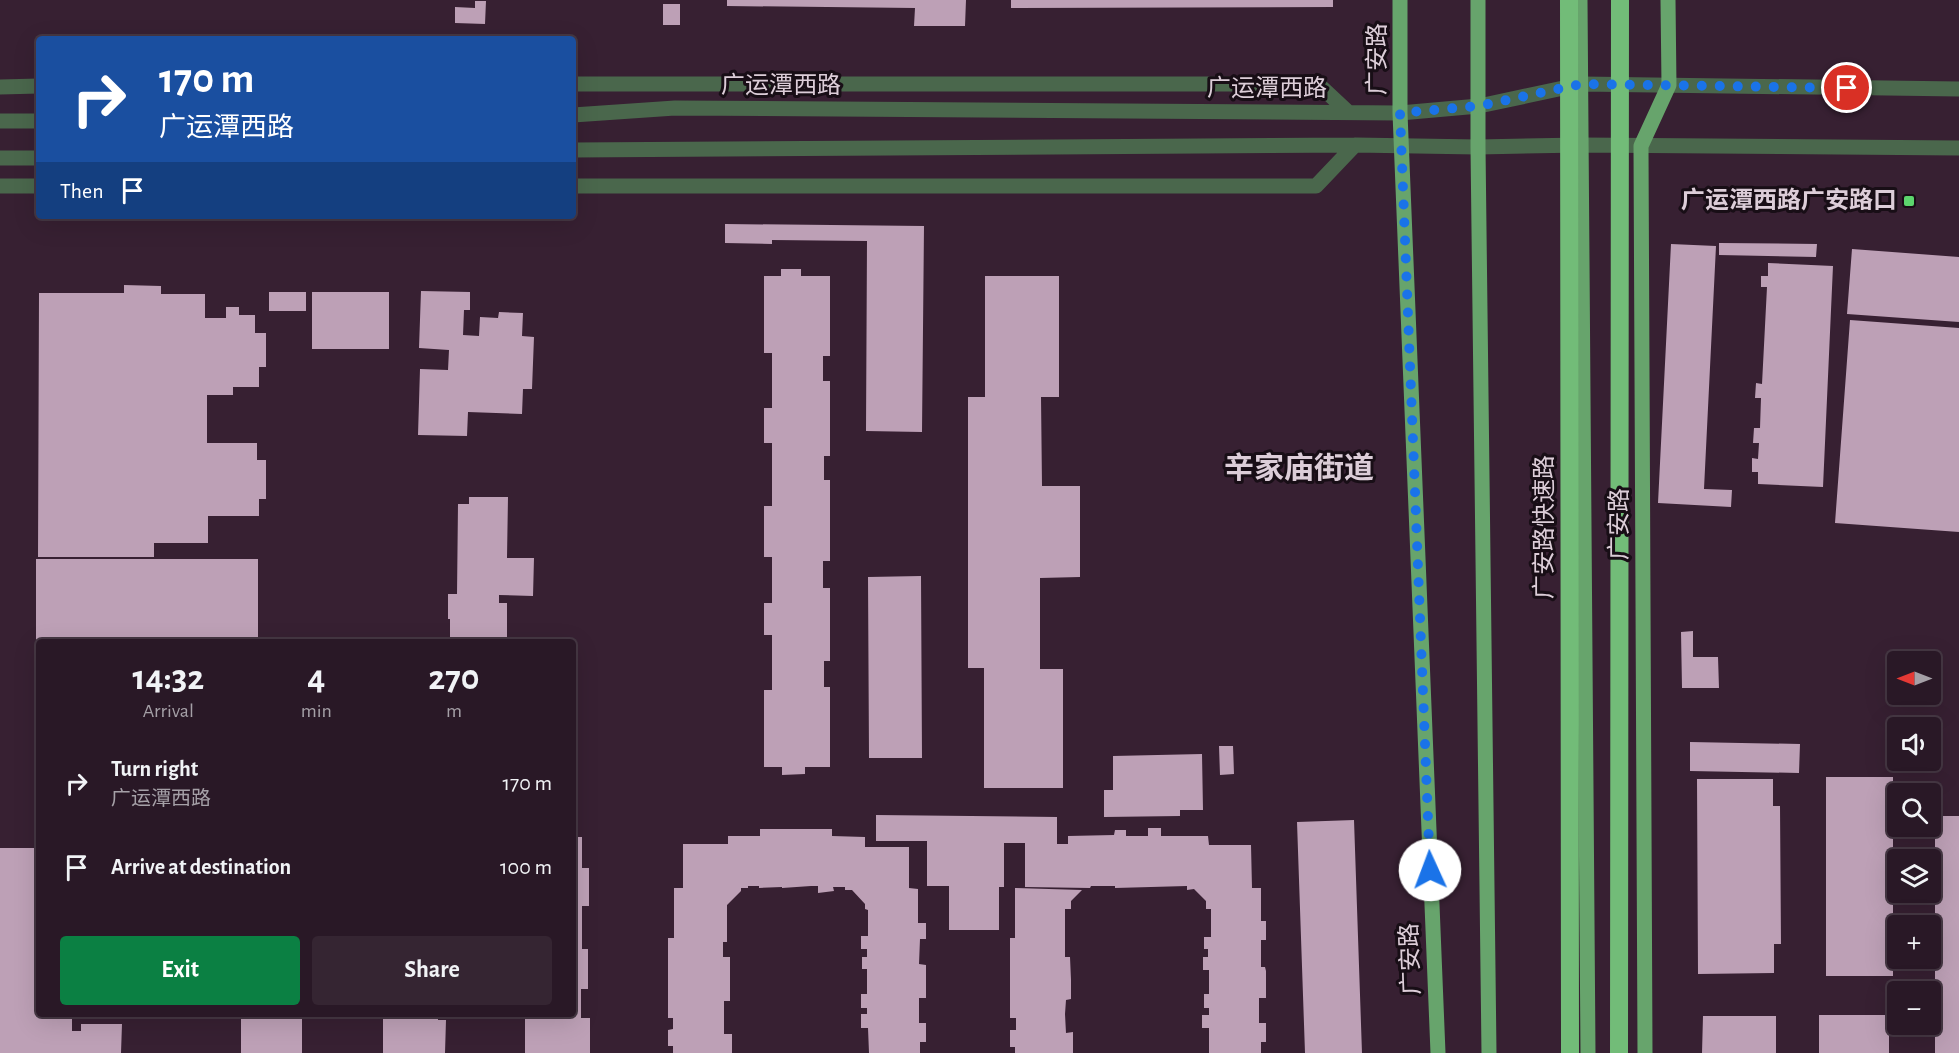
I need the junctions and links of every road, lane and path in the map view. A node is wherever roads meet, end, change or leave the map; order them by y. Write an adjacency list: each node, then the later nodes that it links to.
1 (1400, 0): 15 (main road, 广安路)
2 (1478, 0): 13 (main road)
3 (1569, 0): 33 (highway, 广安路快速路, bridge)
4 (1580, 0): 8 (main road)
5 (1620, 0): 35 (highway, bridge)
6 (1668, 0): 9 (main road, 广安路)
7 (576, 84): 14 (street)
8 (1582, 84): 9 (street, 广运潭西路); 13 (street, 广运潭西路); 21 (main road)
9 (1669, 85): 12 (street, 广运潭西路); 22 (main road, 广安路)
10 (36, 86): 11 (street)
11 (0, 87)
12 (1959, 89)
13 (1479, 106): 15 (street, 广运潭西路); 23 (main road)
14 (1348, 112): 15 (street, 广运潭西路); 16 (street, 广运潭西路)
15 (1400, 113): 20 (main road, 广安路)
16 (576, 115)
17 (0, 121): 18 (street)
18 (36, 121)
19 (1355, 145): 20 (street); 25 (street); 30 (street)
20 (1402, 145): 23 (street); 31 (main road, 广安路)
21 (1582, 145): 22 (street); 23 (street); 34 (main road)
22 (1641, 146): 24 (street); 36 (main road, 广安路)
23 (1478, 147): 32 (main road)
24 (1959, 148)
25 (576, 150)
26 (0, 158): 27 (street)
27 (36, 158)
28 (0, 186): 29 (street)
29 (36, 186)
30 (576, 186)
31 (1438, 1053)
32 (1489, 1053)
33 (1570, 1053)
34 (1588, 1053)
35 (1619, 1053)
36 (1645, 1053)

